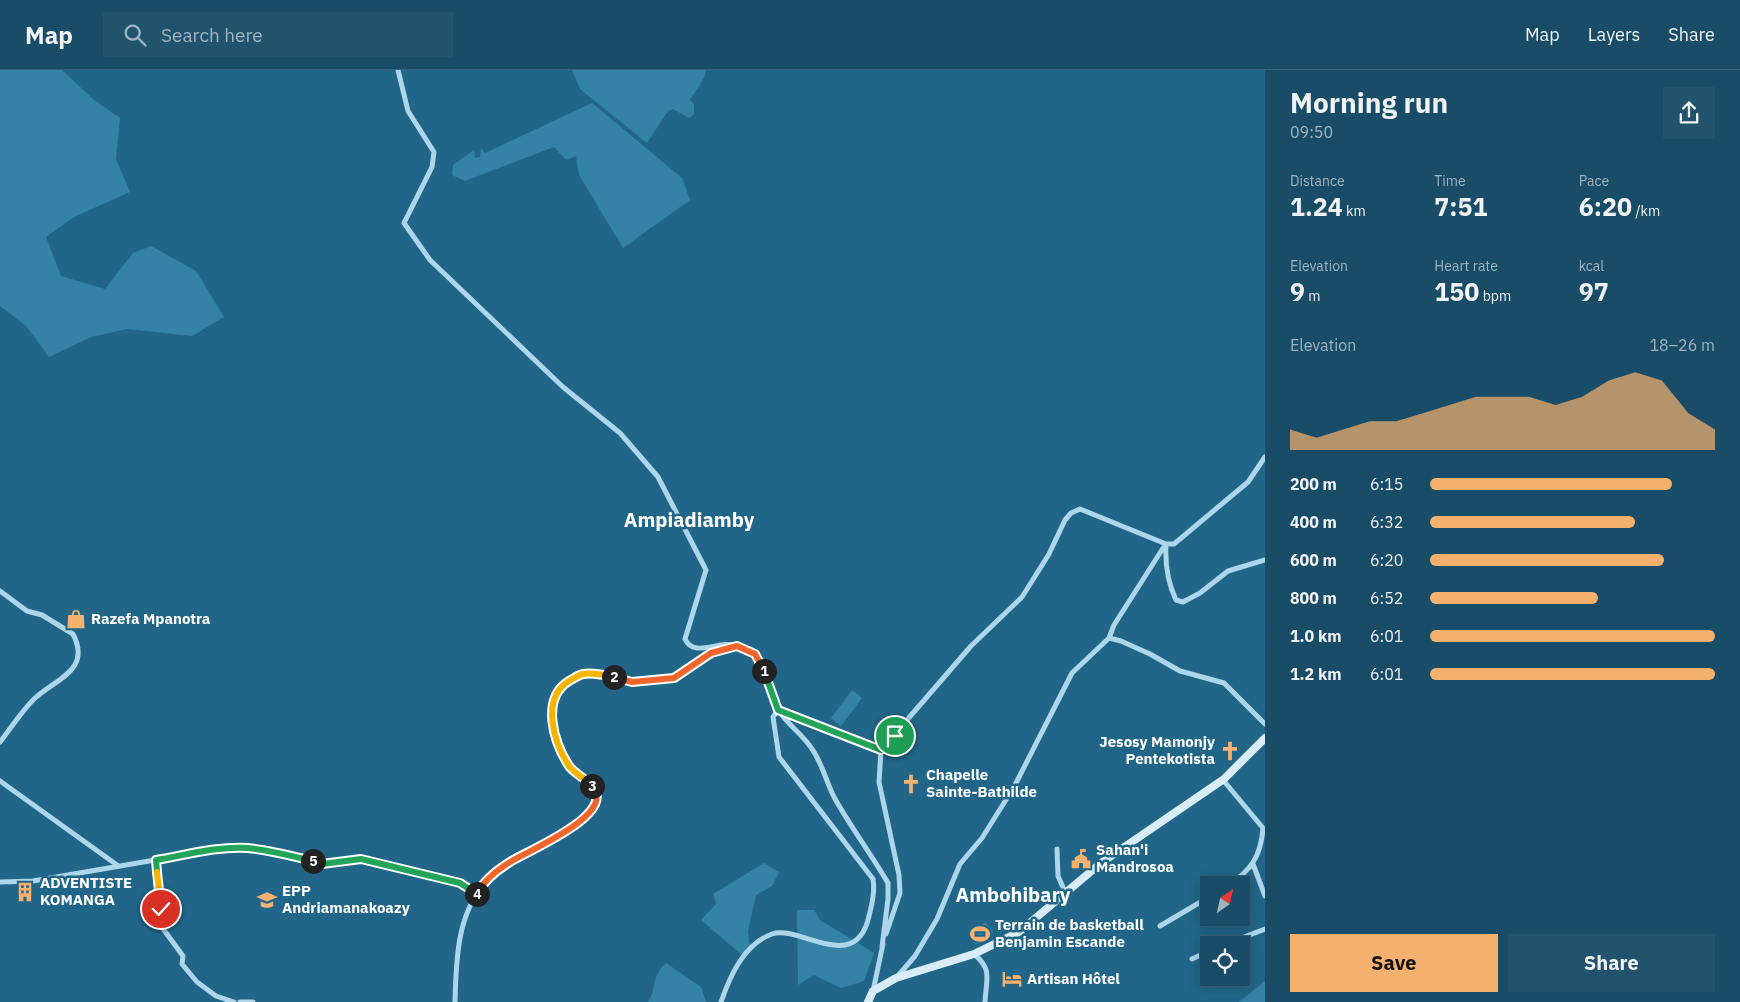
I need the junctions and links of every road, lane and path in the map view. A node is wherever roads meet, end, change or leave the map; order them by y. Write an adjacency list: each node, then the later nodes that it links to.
1 (398, 70): 7 (street)
2 (1265, 457): 3 (street)
3 (1166, 544): 4 (street); 6 (street); 12 (street)
4 (1265, 560)
5 (0, 591): 11 (street)
6 (1109, 638): 9 (street); 32 (street)
7 (737, 646): 8 (street); 22 (street)
8 (778, 710): 12 (street); 28 (street); 38 (street)
9 (1265, 724)
10 (1265, 738): 13 (street)
11 (0, 742)
12 (881, 750): 28 (street)
13 (1223, 780): 17 (street); 21 (street)
14 (0, 781): 18 (street)
15 (1057, 850): 21 (street)
16 (156, 860): 18 (street); 22 (street); 34 (street)
17 (1253, 863): 19 (street); 23 (street)
18 (117, 865): 20 (street)
19 (1240, 876)
20 (0, 882)
21 (1066, 894): 29 (street)
22 (477, 895): 37 (street)
23 (1265, 896)
24 (1200, 902): 25 (street)
25 (1160, 926)
26 (1265, 930): 27 (street)
27 (1248, 936)
28 (882, 947): 33 (street)
29 (974, 954): 32 (street); 40 (street)
30 (1200, 956): 31 (street)
31 (1192, 959)
32 (896, 978): 33 (street)
33 (873, 991): 39 (street)
34 (234, 1002)
35 (240, 1002): 36 (street)
36 (253, 1002)
37 (455, 1002)
38 (721, 1002)
39 (868, 1002)
40 (985, 1002)

